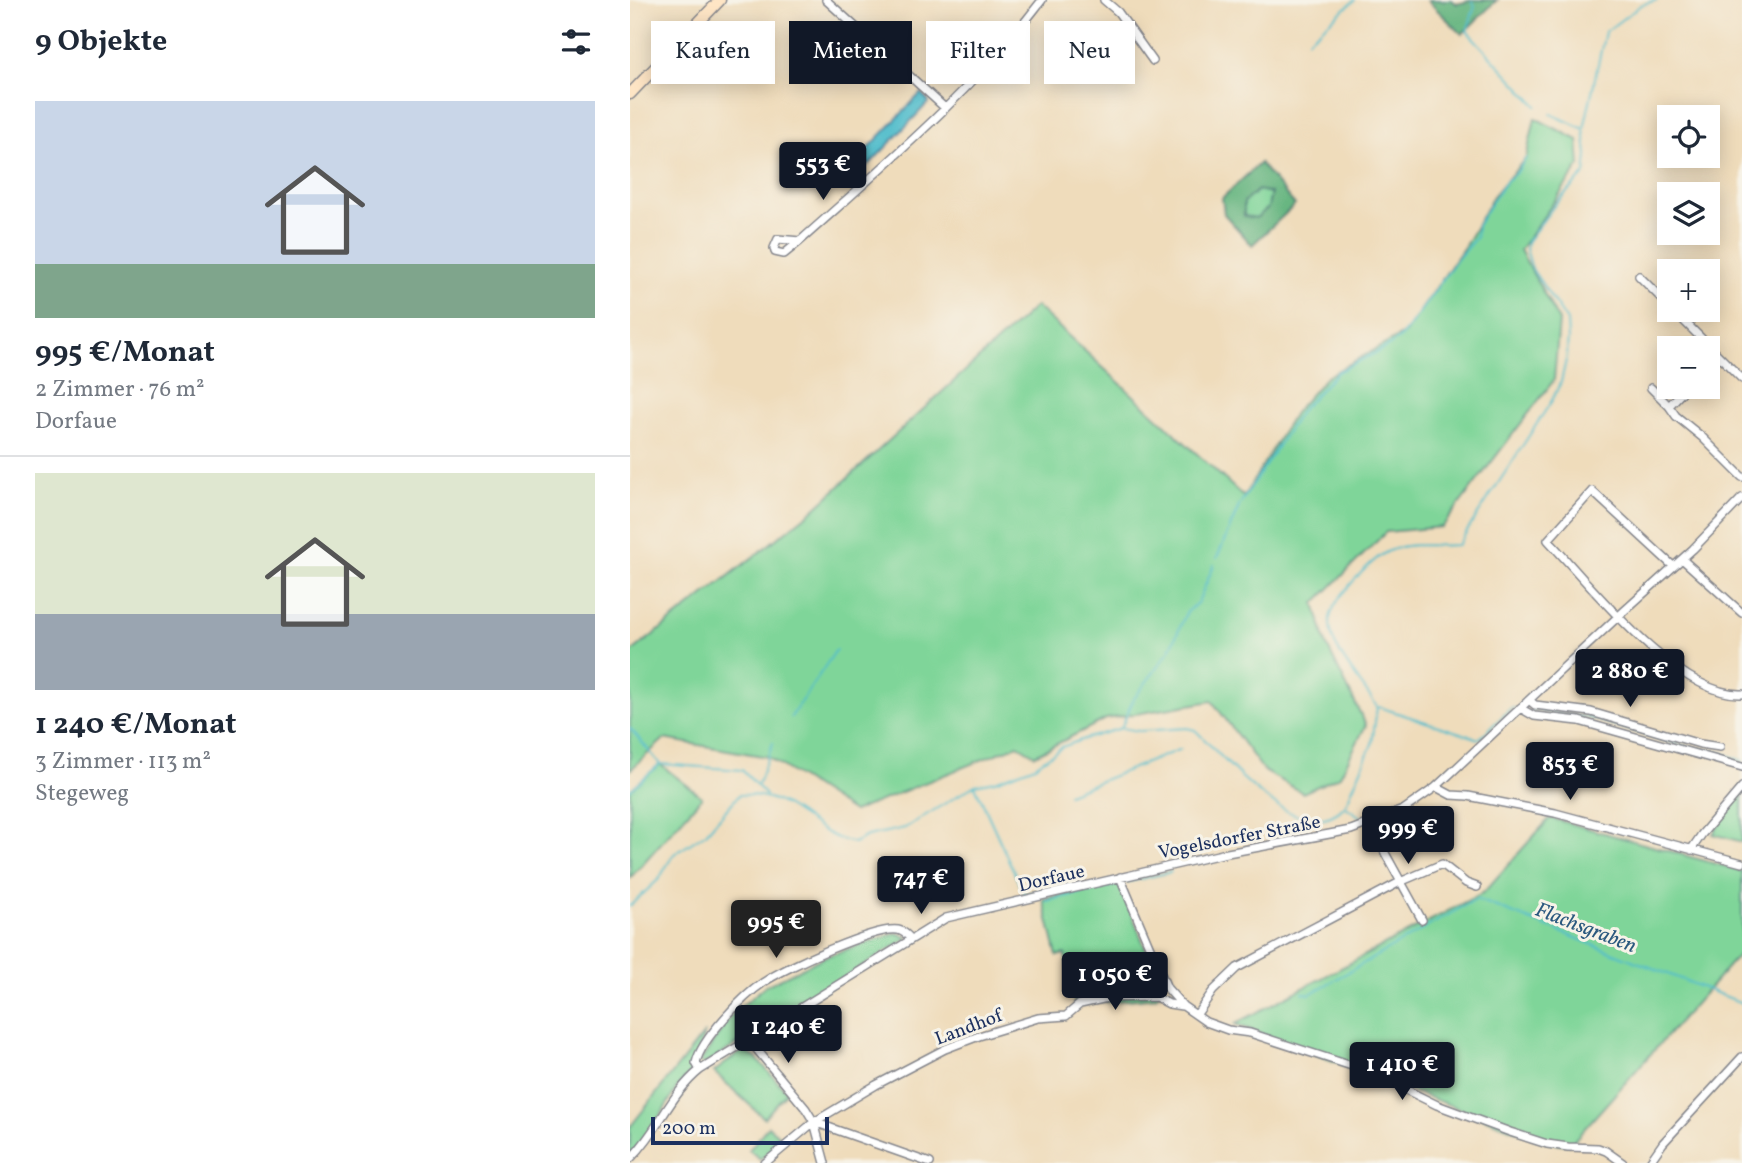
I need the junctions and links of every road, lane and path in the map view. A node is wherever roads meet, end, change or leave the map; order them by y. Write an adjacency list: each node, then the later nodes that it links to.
1 (720, 0): 6 (main road)
2 (826, 0): 7 (street)
3 (1042, 0): 7 (street)
4 (1104, 0): 5 (street)
5 (1153, 61)
6 (630, 94)
7 (946, 108): 8 (street)
8 (800, 241)
9 (1639, 276): 10 (street)
10 (1657, 294)
11 (1685, 322): 12 (street)
12 (1699, 336)
13 (1720, 357): 14 (street)
14 (1742, 379)
15 (1651, 388): 17 (street)
16 (1676, 399): 17 (street)
17 (1669, 406): 18 (street)
18 (1742, 477)
19 (1742, 498): 20 (street, Vogelsdorfer Straße)
20 (1682, 559): 21 (street, Vogelsdorfer Straße); 22 (street)
21 (1673, 566): 23 (street, Vogelsdorfer Straße); 23 (street)
22 (1742, 613)
23 (1619, 616): 24 (street); 25 (street, Vogelsdorfer Straße)
24 (1742, 694)
25 (1529, 700): 26 (street, Vogelsdorfer Straße); 27 (street)
26 (1520, 708): 28 (street); 29 (street, Vogelsdorfer Straße)
27 (1720, 747)
28 (1742, 767)
29 (1436, 787): 31 (street, Vogelsdorfer Straße); 32 (street)
30 (1742, 787): 32 (street)
31 (1373, 823): 34 (street, Vogelsdorfer Straße); 35 (street)
32 (1691, 850): 33 (street)
33 (1742, 863)
34 (1121, 877): 38 (street, Dorfaue); 39 (street)
35 (1400, 882): 36 (street); 37 (street); 40 (street)
36 (1477, 887)
37 (1422, 920)
38 (911, 939): 41 (street, Dorfaue); 43 (street, Dorfaue)
39 (1183, 1006): 40 (street); 44 (street, Landhof)
40 (1198, 1014): 49 (street)
41 (749, 1040): 43 (street, Dorfaue); 44 (street)
42 (1742, 1057): 50 (street)
43 (700, 1070): 45 (street, Dorfaue)
44 (814, 1122): 46 (street, Landhof); 47 (street); 48 (street)
45 (630, 1159)
46 (765, 1163)
47 (825, 1163)
48 (930, 1163)
49 (1623, 1163)
50 (1649, 1163)

